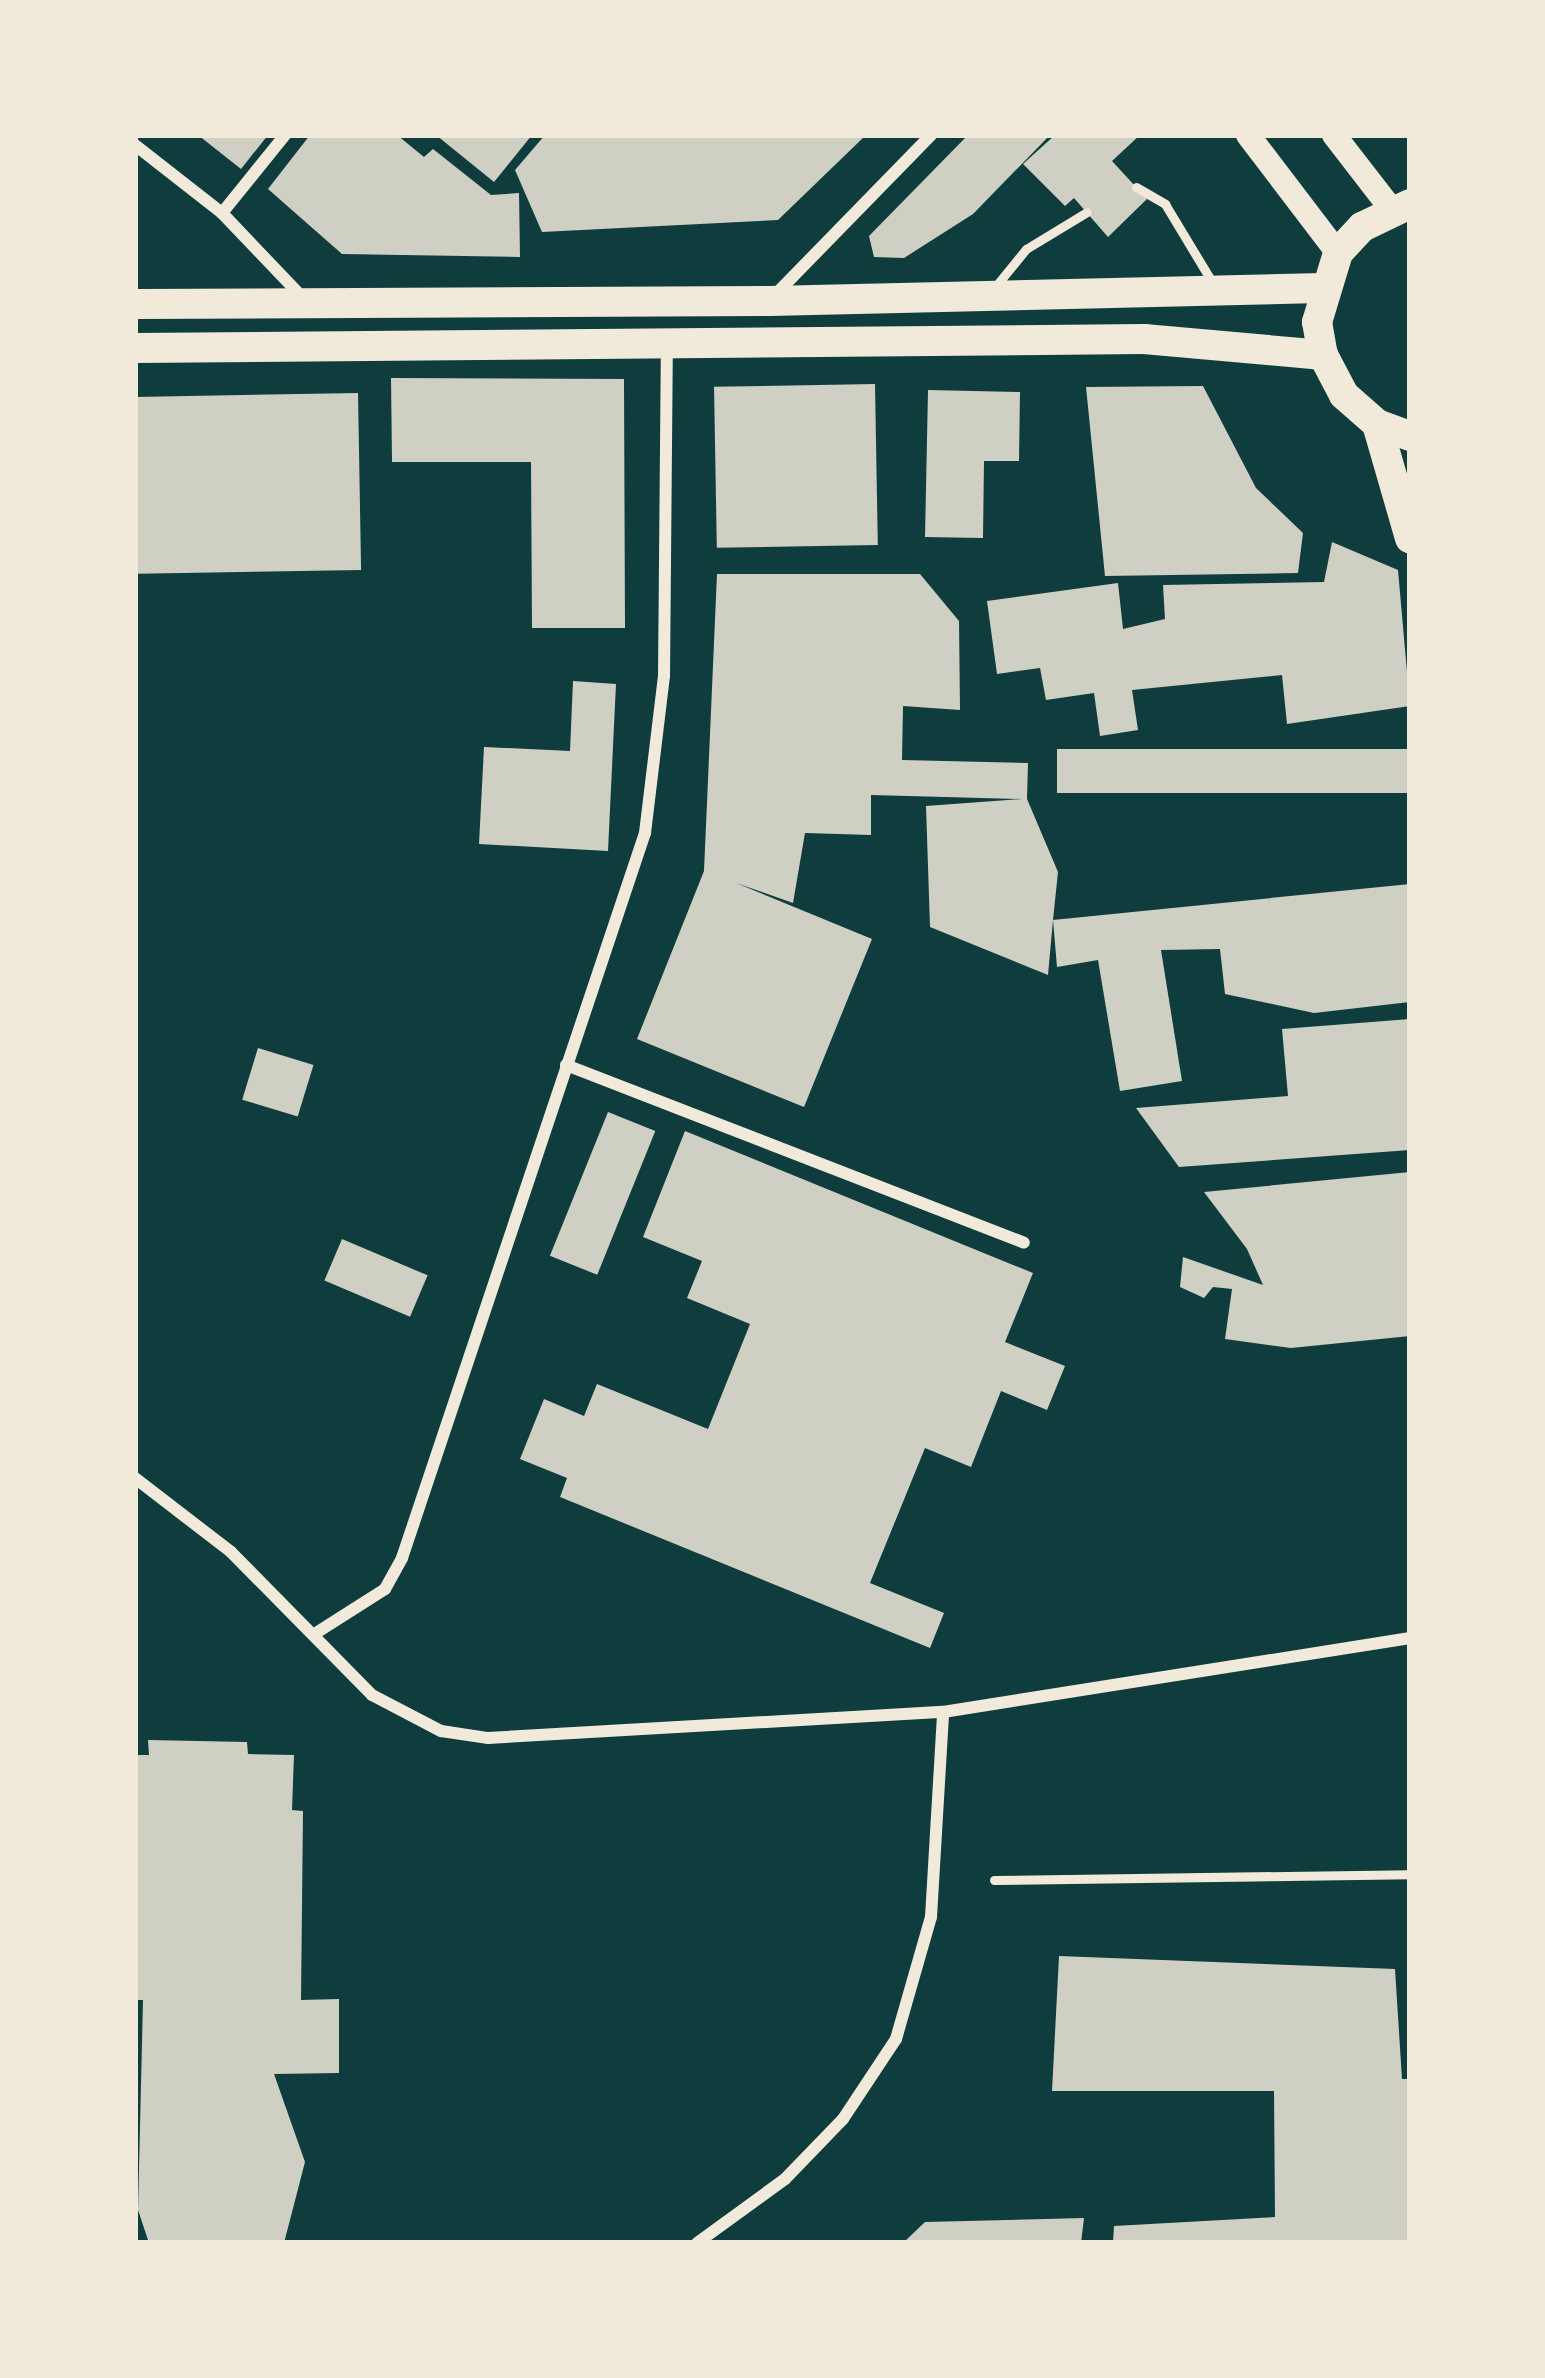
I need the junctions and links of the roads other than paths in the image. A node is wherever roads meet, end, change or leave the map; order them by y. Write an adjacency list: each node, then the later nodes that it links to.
1 (285, 135): 9 (street)
2 (932, 135): 14 (street)
3 (1248, 135): 10 (main road)
4 (1334, 135): 7 (main road)
5 (135, 146): 9 (street)
6 (1136, 187): 12 (lane)
7 (1401, 207): 10 (main road)
8 (1087, 212): 13 (lane)
9 (221, 213): 16 (street)
10 (1338, 253): 11 (main road)
11 (1322, 288): 12 (main road); 19 (main road)
12 (1218, 291): 13 (main road)
13 (991, 293): 14 (main road)
14 (770, 301): 16 (main road)
15 (135, 304): 16 (main road)
16 (308, 304)
17 (135, 348): 18 (main road)
18 (667, 348): 19 (main road); 23 (street)
19 (1323, 355): 20 (main road)
20 (1377, 424): 21 (main road); 22 (main road)
21 (1410, 436)
22 (1410, 538)
23 (566, 1065): 24 (street); 26 (street)
24 (1024, 1243)
25 (135, 1478): 26 (street)
26 (316, 1633): 28 (street)
27 (1410, 1638): 28 (street)
28 (943, 1712): 31 (street)
29 (1410, 1874): 30 (lane)
30 (994, 1880)
31 (697, 2243)

